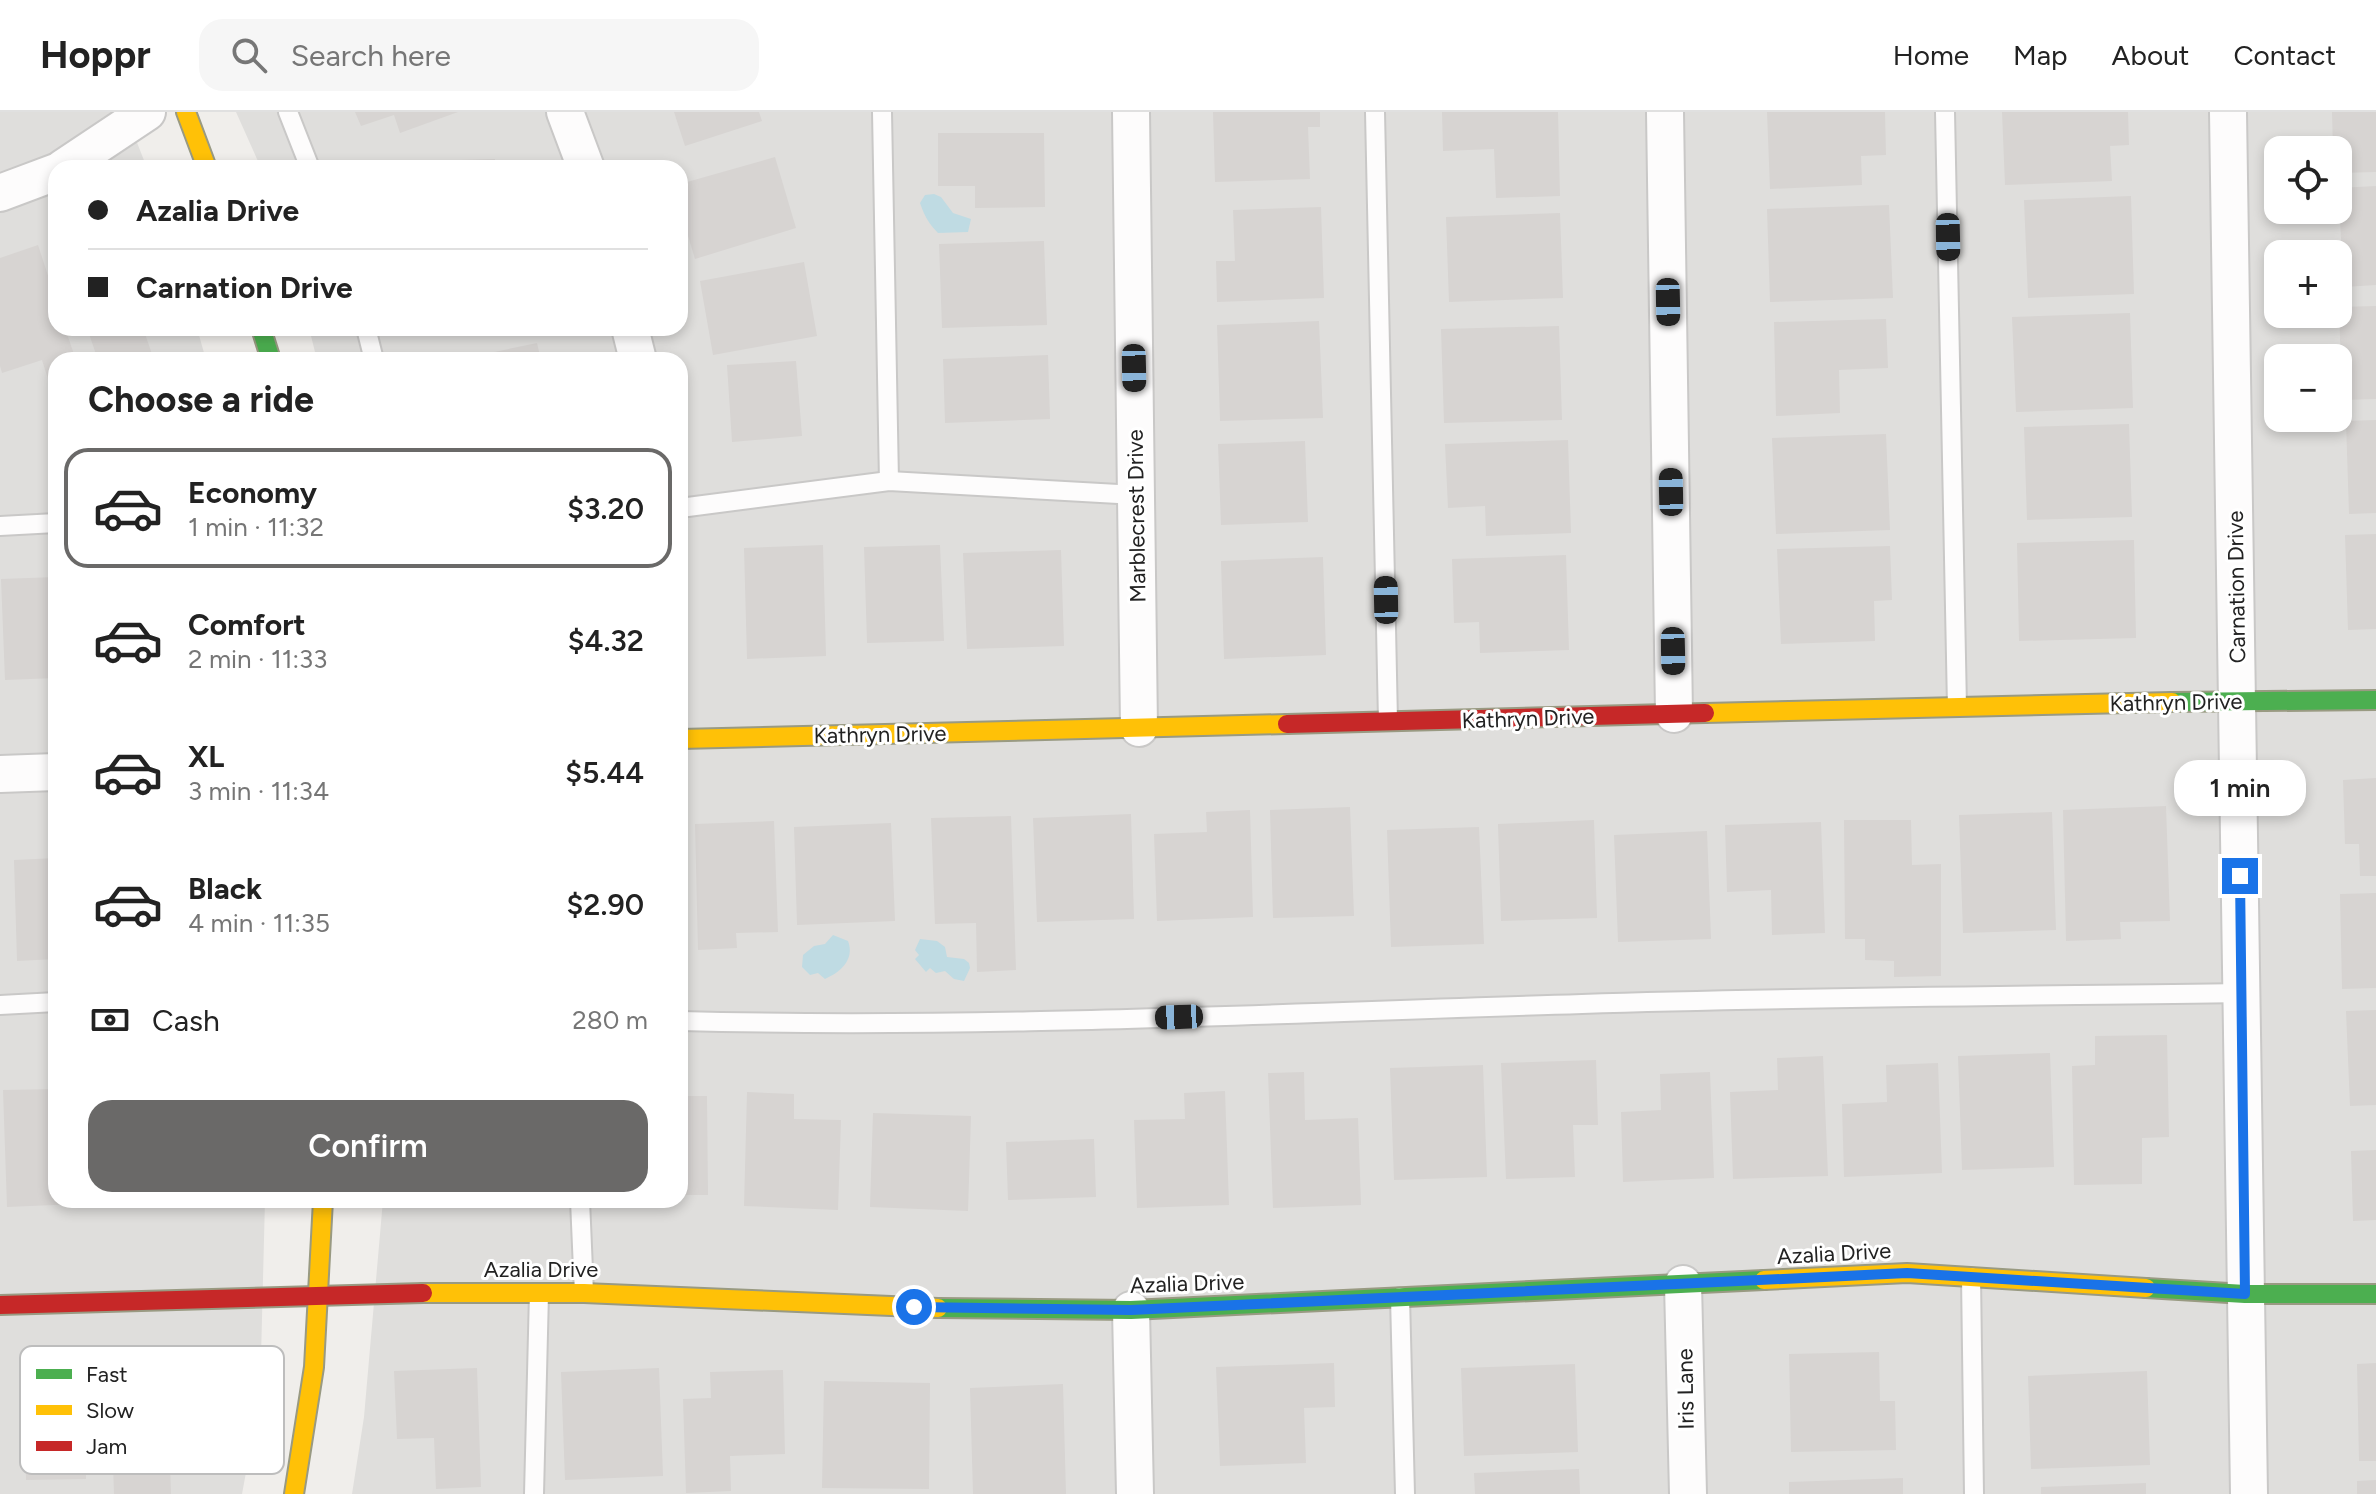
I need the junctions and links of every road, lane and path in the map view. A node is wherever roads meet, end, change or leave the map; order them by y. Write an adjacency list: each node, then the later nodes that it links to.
1 (147, 112): 11 (street)
2 (186, 112): 12 (street)
3 (288, 112): 13 (lane)
4 (565, 112): 14 (street)
5 (882, 112): 17 (lane)
6 (1131, 112): 18 (street, Marblecrest Drive)
7 (1375, 112): 26 (lane)
8 (1665, 112): 25 (street)
9 (1945, 112): 24 (lane)
10 (2228, 112): 22 (street, Carnation Drive)
11 (75, 160)
12 (204, 160)
13 (307, 160)
14 (583, 160)
15 (48, 175): 16 (street)
16 (0, 193)
17 (889, 481): 18 (lane); 19 (lane)
18 (1136, 495): 27 (street, Marblecrest Drive)
19 (688, 507)
20 (48, 523): 21 (lane)
21 (0, 526)
22 (2238, 700): 23 (street, Kathryn Drive); 24 (street, Kathryn Drive); 31 (street, Carnation Drive)
23 (2376, 700)
24 (1957, 707): 25 (street, Kathryn Drive)
25 (1674, 714): 26 (street, Kathryn Drive)
26 (1388, 722): 27 (street, Kathryn Drive)
27 (1139, 728): 28 (street, Kathryn Drive)
28 (688, 739)
29 (48, 772): 30 (street)
30 (0, 774)
31 (2242, 993): 34 (lane); 41 (street, Carnation Drive)
32 (48, 1002): 33 (lane)
33 (0, 1005)
34 (688, 1021)
35 (323, 1208): 43 (street)
36 (580, 1208): 40 (lane)
37 (1971, 1277): 38 (street, Azalia Drive); 41 (street, Azalia Drive); 52 (lane)
38 (1683, 1284): 44 (street, Azalia Drive); 51 (street, Iris Lane)
39 (539, 1293): 40 (street, Azalia Drive); 43 (street, Azalia Drive); 48 (lane)
40 (584, 1293): 46 (street, Azalia Drive)
41 (2245, 1294): 42 (street, Azalia Drive); 53 (street, Carnation Drive)
42 (2376, 1294)
43 (318, 1297): 45 (street, Azalia Drive); 47 (street)
44 (1400, 1297): 46 (street, Azalia Drive); 50 (lane)
45 (0, 1305)
46 (1131, 1310): 49 (street)
47 (294, 1494)
48 (534, 1494)
49 (1135, 1494)
50 (1405, 1494)
51 (1688, 1494)
52 (1974, 1494)
53 (2249, 1494)

